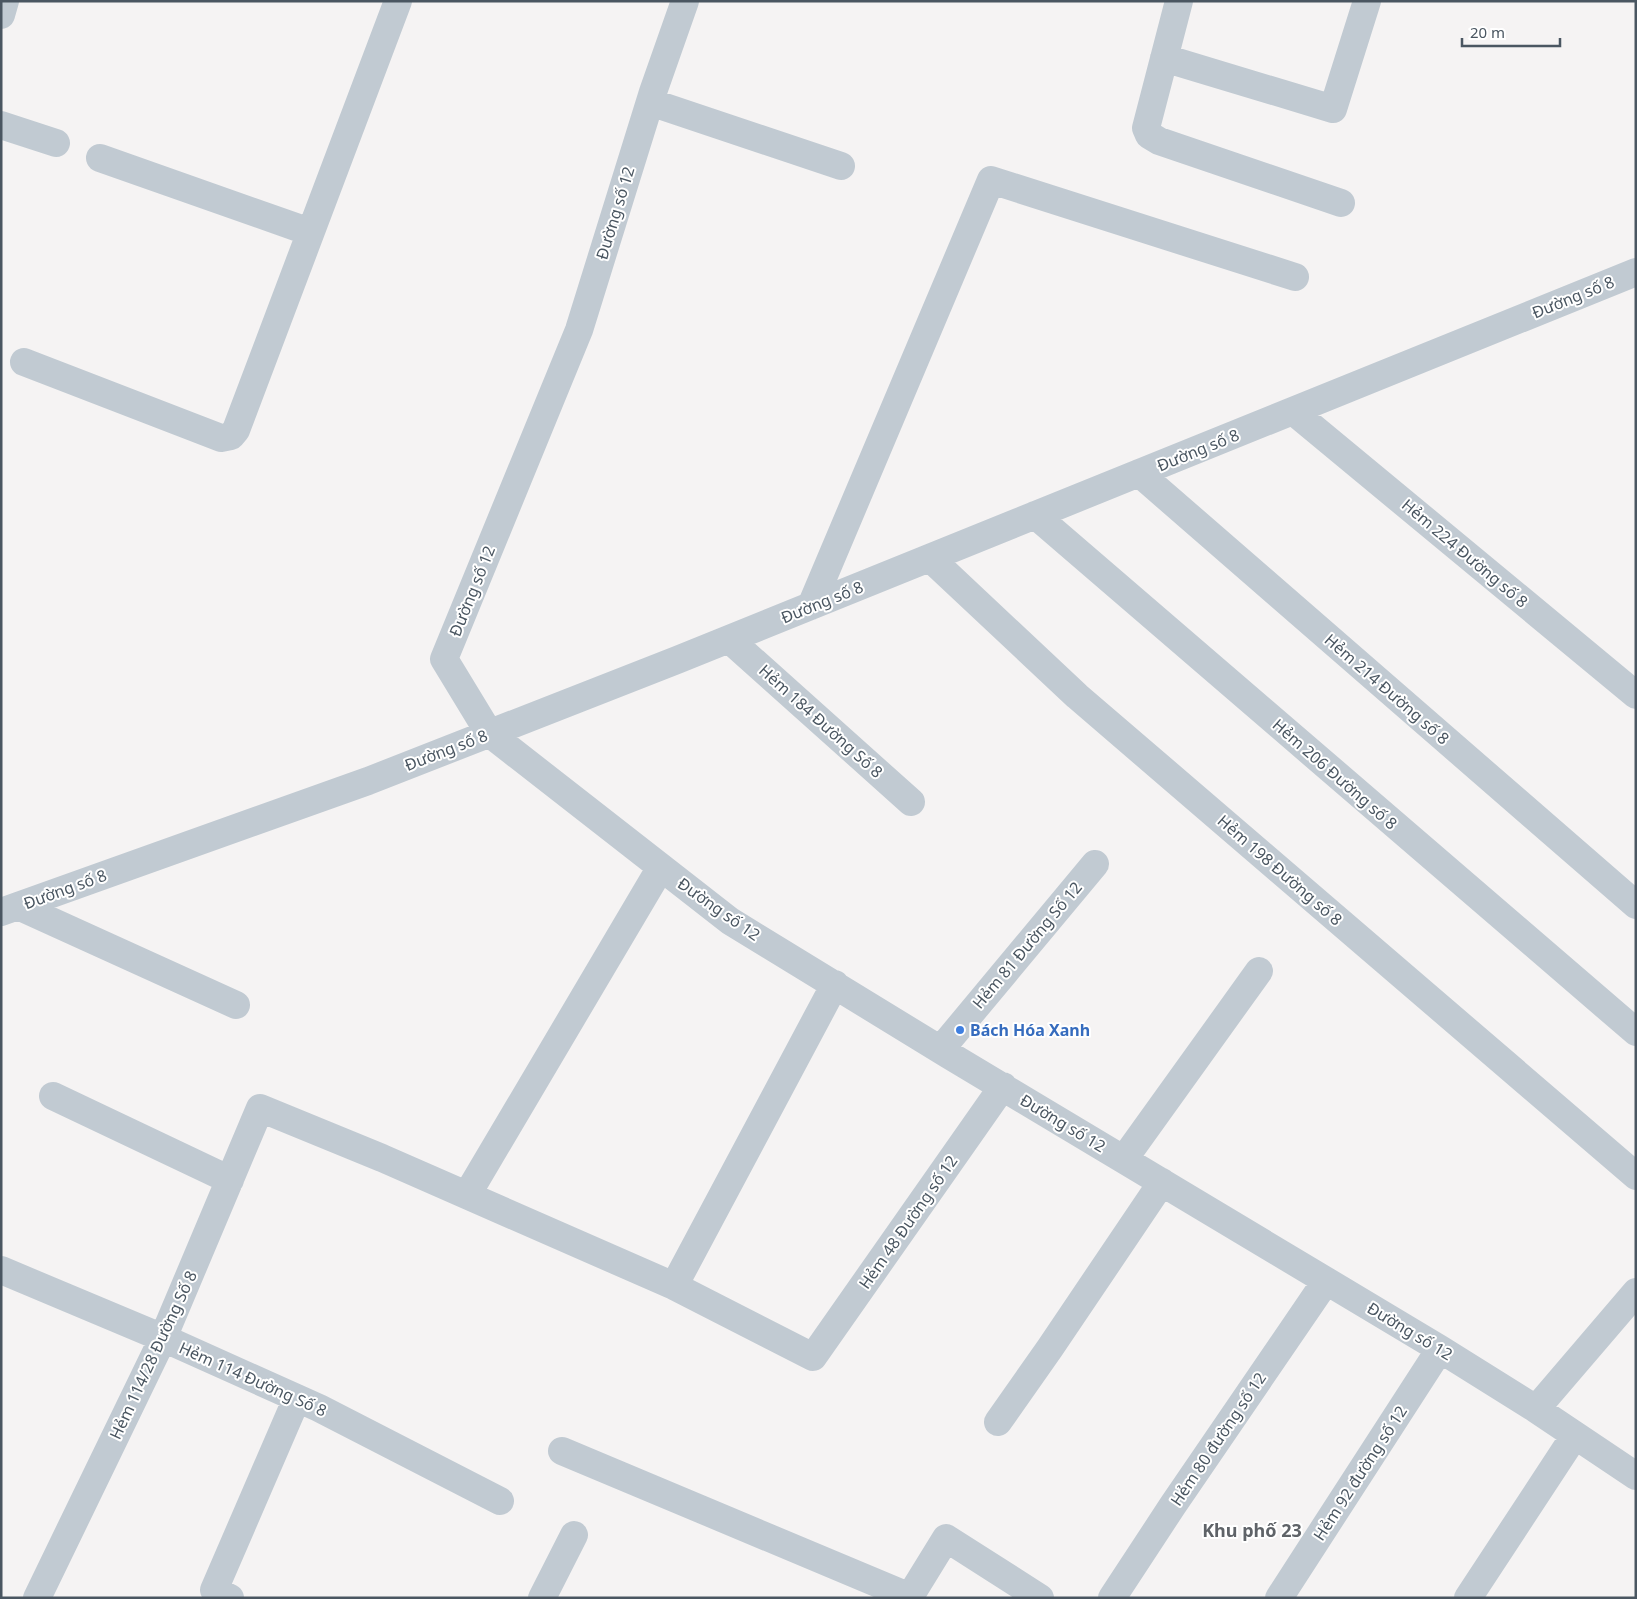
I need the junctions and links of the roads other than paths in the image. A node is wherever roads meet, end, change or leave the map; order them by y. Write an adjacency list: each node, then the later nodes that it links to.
1 (6, 1): 6 (street)
2 (398, 1): 14 (street)
3 (685, 1): 8 (street, Đường số 12)
4 (1178, 1): 7 (street)
5 (1367, 1): 7 (street)
6 (1, 15)
7 (1164, 58): 13 (street)
8 (650, 102): 12 (street); 25 (street, Đường số 12)
9 (1, 125): 10 (street)
10 (56, 143)
11 (100, 158): 14 (street)
12 (841, 166)
13 (1342, 203)
14 (310, 232): 17 (street)
15 (1636, 272): 18 (street, Đường số 8)
16 (1295, 277): 22 (street)
17 (24, 362)
18 (1293, 411): 19 (street, Đường số 8); 24 (street, Hẻm 224 Đường số 8)
19 (1139, 473): 20 (street, Đường số 8); 29 (street, Hẻm 214 Đường số 8)
20 (1035, 516): 21 (street, Đường số 8); 34 (street, Hẻm 206 Đường số 8)
21 (930, 558): 22 (street, Đường số 8); 39 (street, Hẻm 198 Đường số 8)
22 (811, 606): 23 (street, Đường số 8)
23 (730, 640): 25 (street, Đường số 8); 26 (street, Hẻm 184 Đường Số 8)
24 (1636, 695)
25 (490, 733): 28 (street, Đường số 12); 30 (street, Đường số 8)
26 (911, 802)
27 (1095, 864): 35 (street, Hẻm 81 Đường Số 12)
28 (661, 867): 32 (street, Đường số 12); 42 (street)
29 (1636, 905)
30 (10, 909): 33 (street)
31 (1259, 972): 38 (street)
32 (835, 984): 35 (street, Đường số 12); 45 (street)
33 (236, 1005)
34 (1636, 1032)
35 (941, 1049): 36 (street, Đường số 12)
36 (1003, 1086): 38 (street, Đường số 12); 45 (street, Hẻm 48 Đường số 12)
37 (54, 1096): 40 (street)
38 (1124, 1159): 41 (street, Đường số 12)
39 (1636, 1176)
40 (230, 1180): 42 (street, Hẻm 114/28 Đường Số 8); 47 (street, Hẻm 114/28 Đường Số 8)
41 (1162, 1182): 44 (street, Đường số 12); 51 (street)
42 (466, 1195): 45 (street)
43 (1, 1270): 47 (street, Hẻm 114 Đường Số 8)
44 (1326, 1280): 48 (street, Đường số 12); 62 (street, Hẻm 80 đường số 12)
45 (674, 1286)
46 (1636, 1292): 50 (street)
47 (163, 1338): 49 (street, Hẻm 114 Đường Số 8); 59 (street, Hẻm 114/28 Đường Số 8)
48 (1440, 1349): 50 (street, Đường số 12); 63 (street, Hẻm 92 đường số 12)
49 (297, 1398): 55 (street, Hẻm 114 Đường Số 8); 57 (street)
50 (1536, 1409): 52 (street, Đường số 12)
51 (998, 1422)
52 (1575, 1435): 54 (street, Đường số 12); 64 (street)
53 (562, 1451): 58 (street)
54 (1636, 1476)
55 (500, 1501)
56 (574, 1535): 60 (street)
57 (222, 1594)
58 (910, 1597): 61 (street)
59 (38, 1598)
60 (542, 1598)
61 (1040, 1598)
62 (1112, 1598)
63 (1279, 1598)
64 (1468, 1598)

